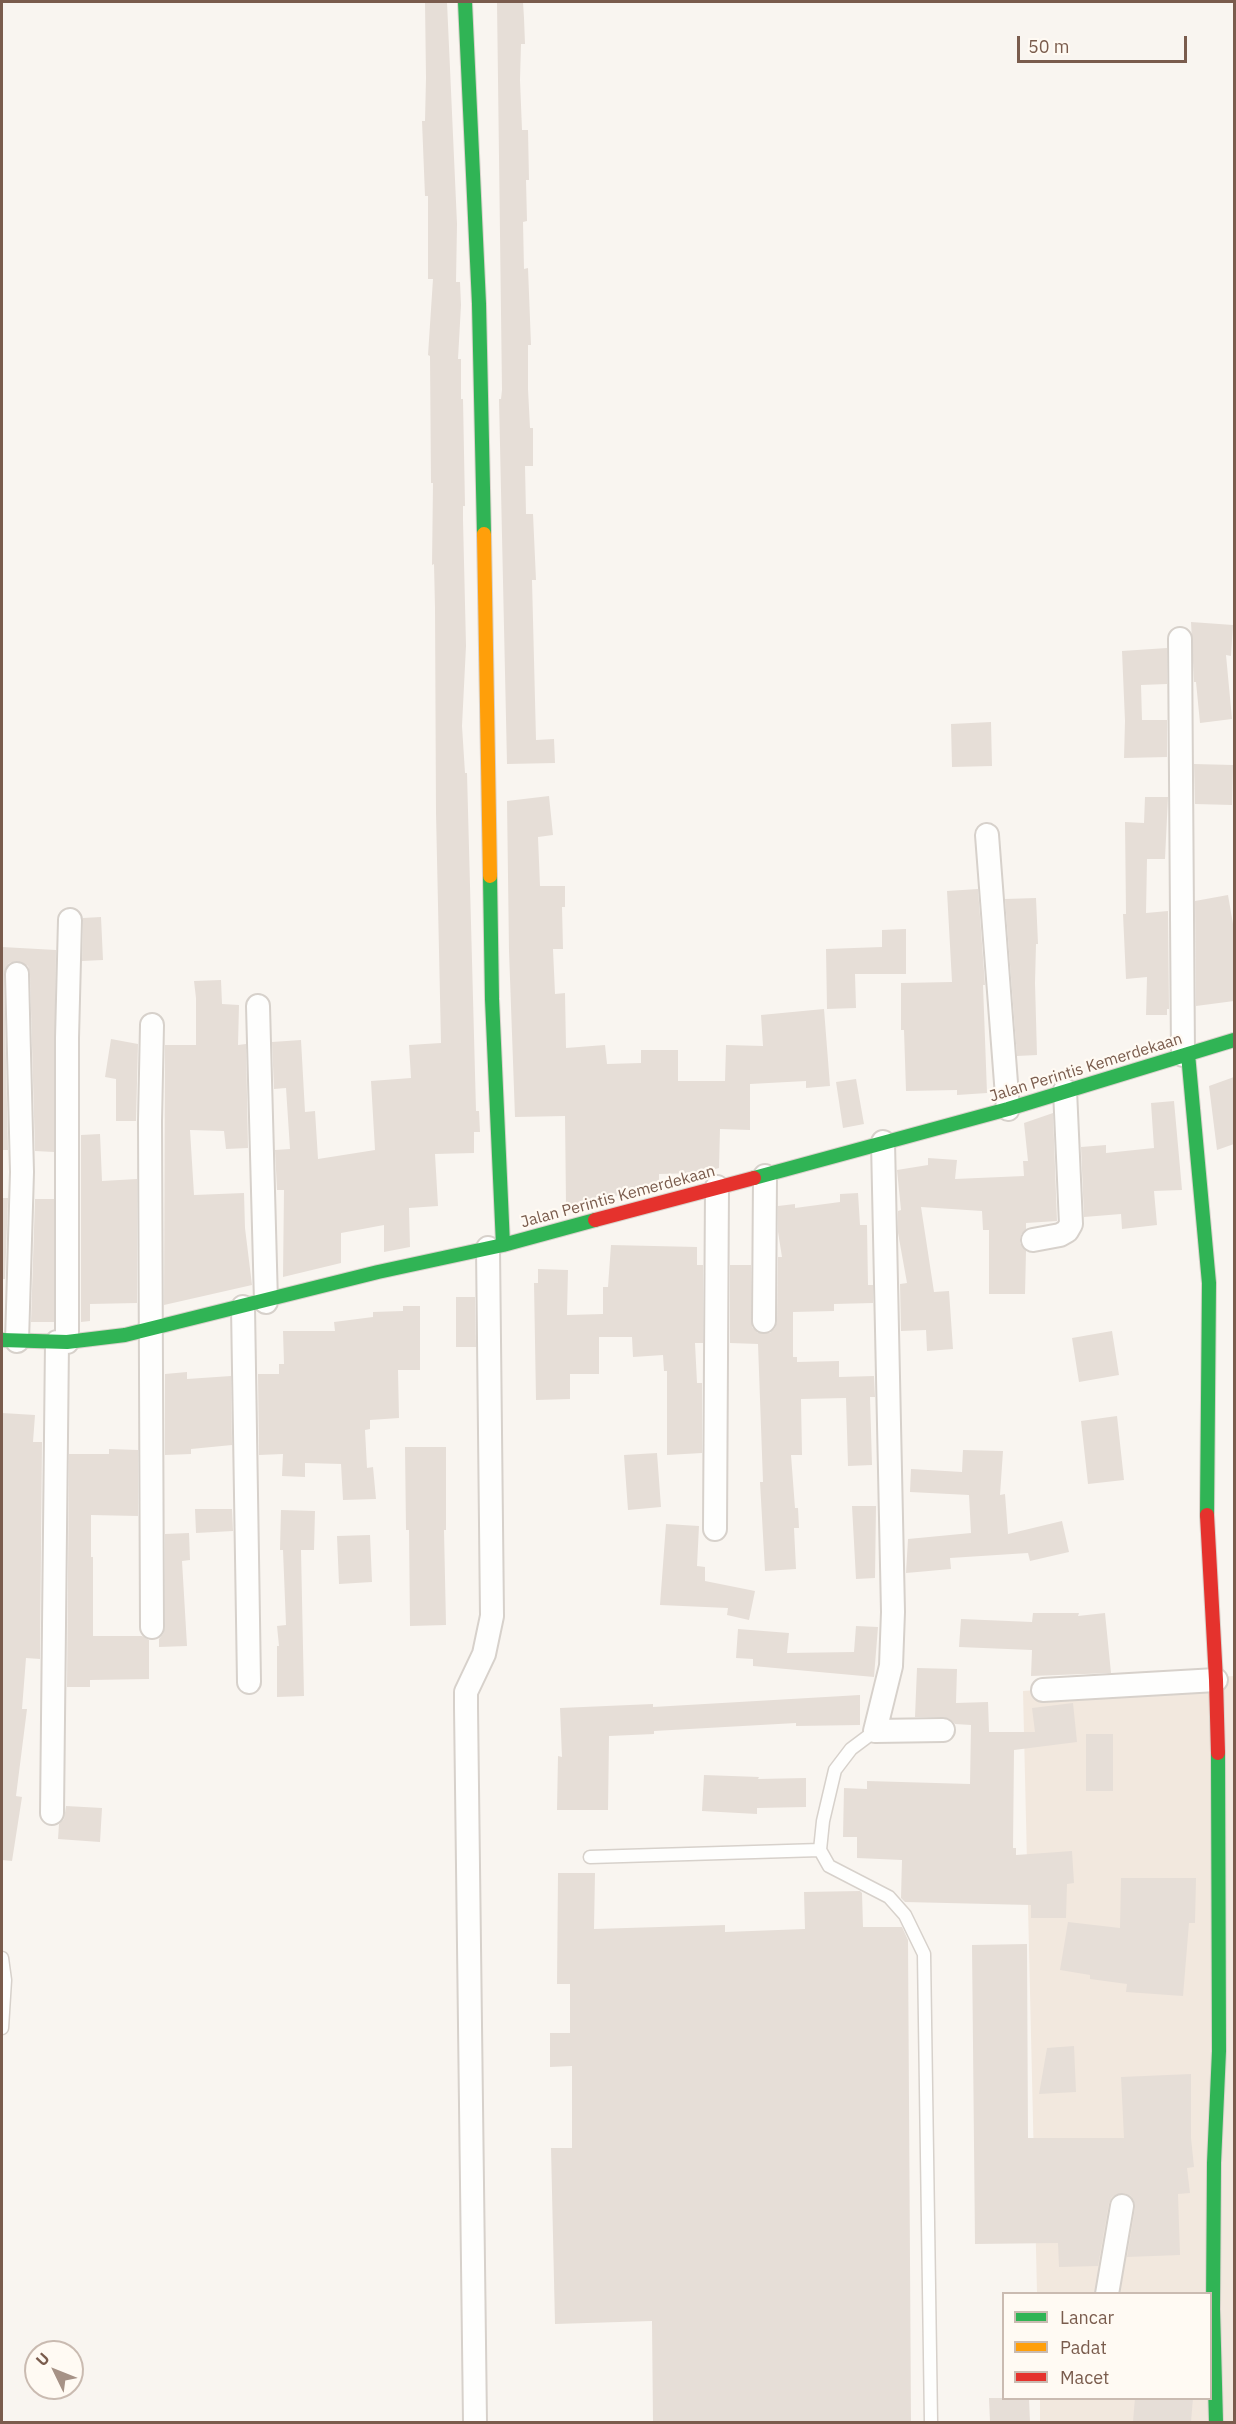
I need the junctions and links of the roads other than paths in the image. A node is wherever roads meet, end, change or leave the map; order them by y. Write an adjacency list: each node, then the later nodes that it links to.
1 (465, 2): 16 (street)
2 (1180, 639): 9 (street)
3 (987, 836): 11 (street)
4 (70, 920): 22 (street)
5 (17, 974): 21 (street)
6 (258, 1006): 17 (street)
7 (152, 1025): 20 (street)
8 (1234, 1040): 9 (street, Jalan Perintis Kemerdekaan)
9 (1186, 1055): 10 (street, Jalan Perintis Kemerdekaan); 25 (street)
10 (1065, 1090): 11 (street, Jalan Perintis Kemerdekaan); 15 (street)
11 (1008, 1109): 12 (street, Jalan Perintis Kemerdekaan)
12 (883, 1142): 13 (street, Jalan Perintis Kemerdekaan); 29 (street)
13 (765, 1176): 14 (street, Jalan Perintis Kemerdekaan); 19 (street)
14 (717, 1187): 16 (street, Jalan Perintis Kemerdekaan); 23 (street)
15 (1033, 1239)
16 (495, 1246): 17 (street, Jalan Perintis Kemerdekaan); 39 (street)
17 (266, 1302): 18 (street, Jalan Perintis Kemerdekaan)
18 (243, 1307): 20 (street, Jalan Perintis Kemerdekaan); 26 (street)
19 (764, 1321)
20 (151, 1329): 22 (street, Jalan Perintis Kemerdekaan); 24 (street)
21 (9, 1340): 22 (street, Jalan Perintis Kemerdekaan)
22 (62, 1342): 30 (street)
23 (714, 1529)
24 (152, 1627)
25 (1216, 1680): 27 (street); 35 (street)
26 (249, 1682)
27 (1043, 1689)
28 (943, 1730): 29 (street)
29 (875, 1731): 31 (lane)
30 (51, 1813)
31 (820, 1850): 32 (lane); 40 (lane)
32 (590, 1857)
33 (2, 1958): 34 (lane)
34 (2, 2028)
35 (1227, 2050): 38 (street)
36 (1122, 2206): 37 (street)
37 (1107, 2292)
38 (1212, 2309): 41 (street)
39 (475, 2422)
40 (931, 2422)
41 (1216, 2422)

